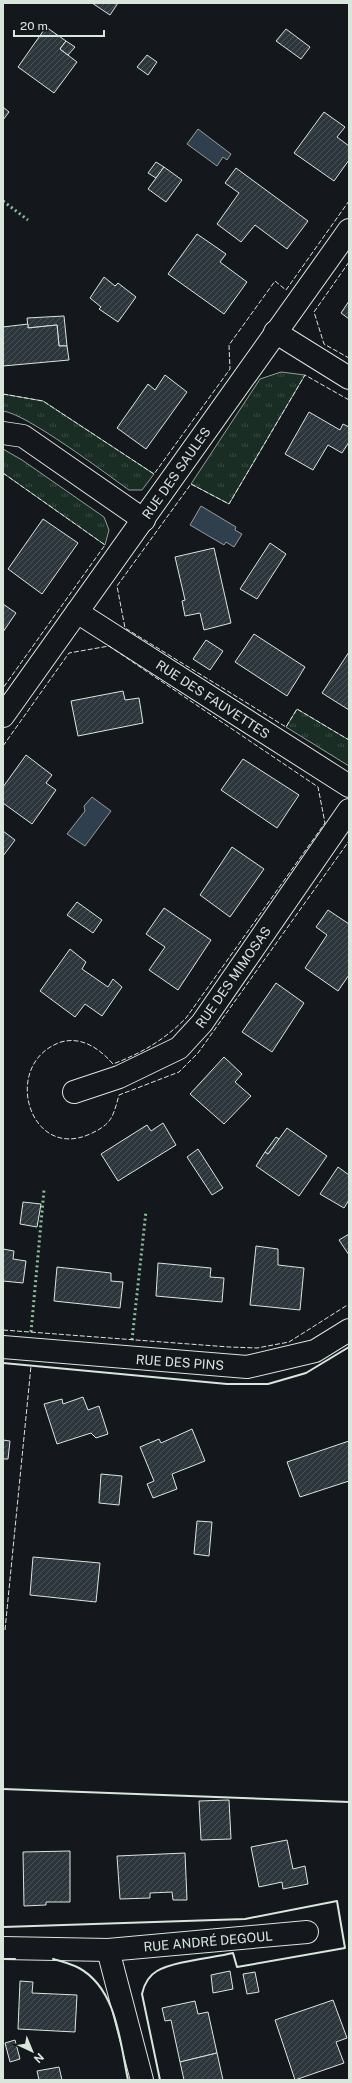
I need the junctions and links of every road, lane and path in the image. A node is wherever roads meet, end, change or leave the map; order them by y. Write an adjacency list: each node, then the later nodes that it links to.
1 (349, 230): 2 (street, RUE DES SAULES)
2 (275, 332): 3 (street); 5 (street, RUE DES SAULES)
3 (349, 378)
4 (3, 433): 5 (street)
5 (144, 520): 6 (street, RUE DES SAULES)
6 (77, 612): 7 (street, RUE DES SAULES); 8 (street, RUE DES FAUVETTES)
7 (3, 716)
8 (349, 786)
9 (349, 810): 10 (street, RUE DES MIMOSAS)
10 (74, 1092)
11 (349, 1330): 12 (street, RUE DES PINS)
12 (3, 1347)
13 (307, 1932): 15 (street, RUE ANDRÉ DEGOUL)
14 (3, 1948): 15 (street, RUE ANDRÉ DEGOUL)
15 (108, 1950): 16 (street)
16 (142, 2080)

